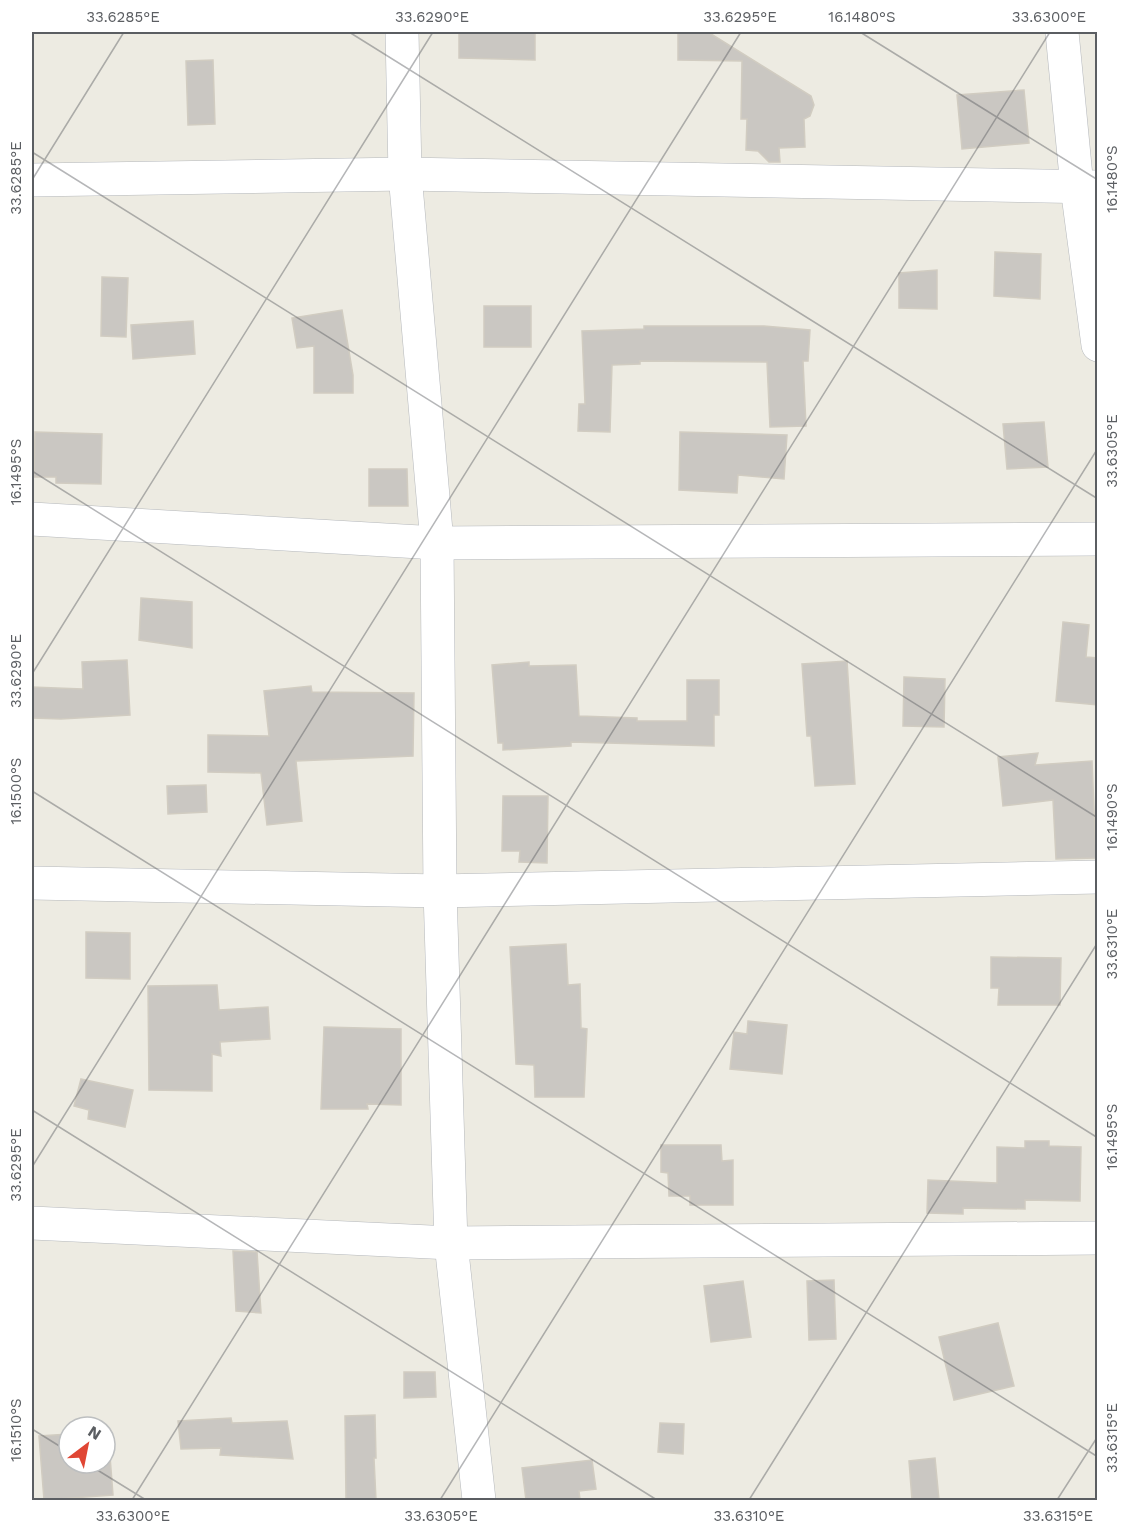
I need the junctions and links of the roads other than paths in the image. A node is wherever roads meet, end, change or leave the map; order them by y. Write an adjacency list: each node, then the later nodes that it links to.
1 (402, 32): 3 (street)
2 (1062, 32): 5 (street)
3 (405, 174): 4 (street); 5 (street); 9 (street)
4 (32, 180)
5 (1088, 187): 6 (street)
6 (1098, 345)
7 (32, 519): 9 (street)
8 (1098, 539): 9 (street)
9 (437, 543): 12 (street)
10 (1098, 877): 12 (street)
11 (32, 883): 12 (street)
12 (440, 891): 15 (street)
13 (32, 1223): 15 (street)
14 (1098, 1238): 15 (street)
15 (451, 1243): 16 (street)
16 (479, 1500)

